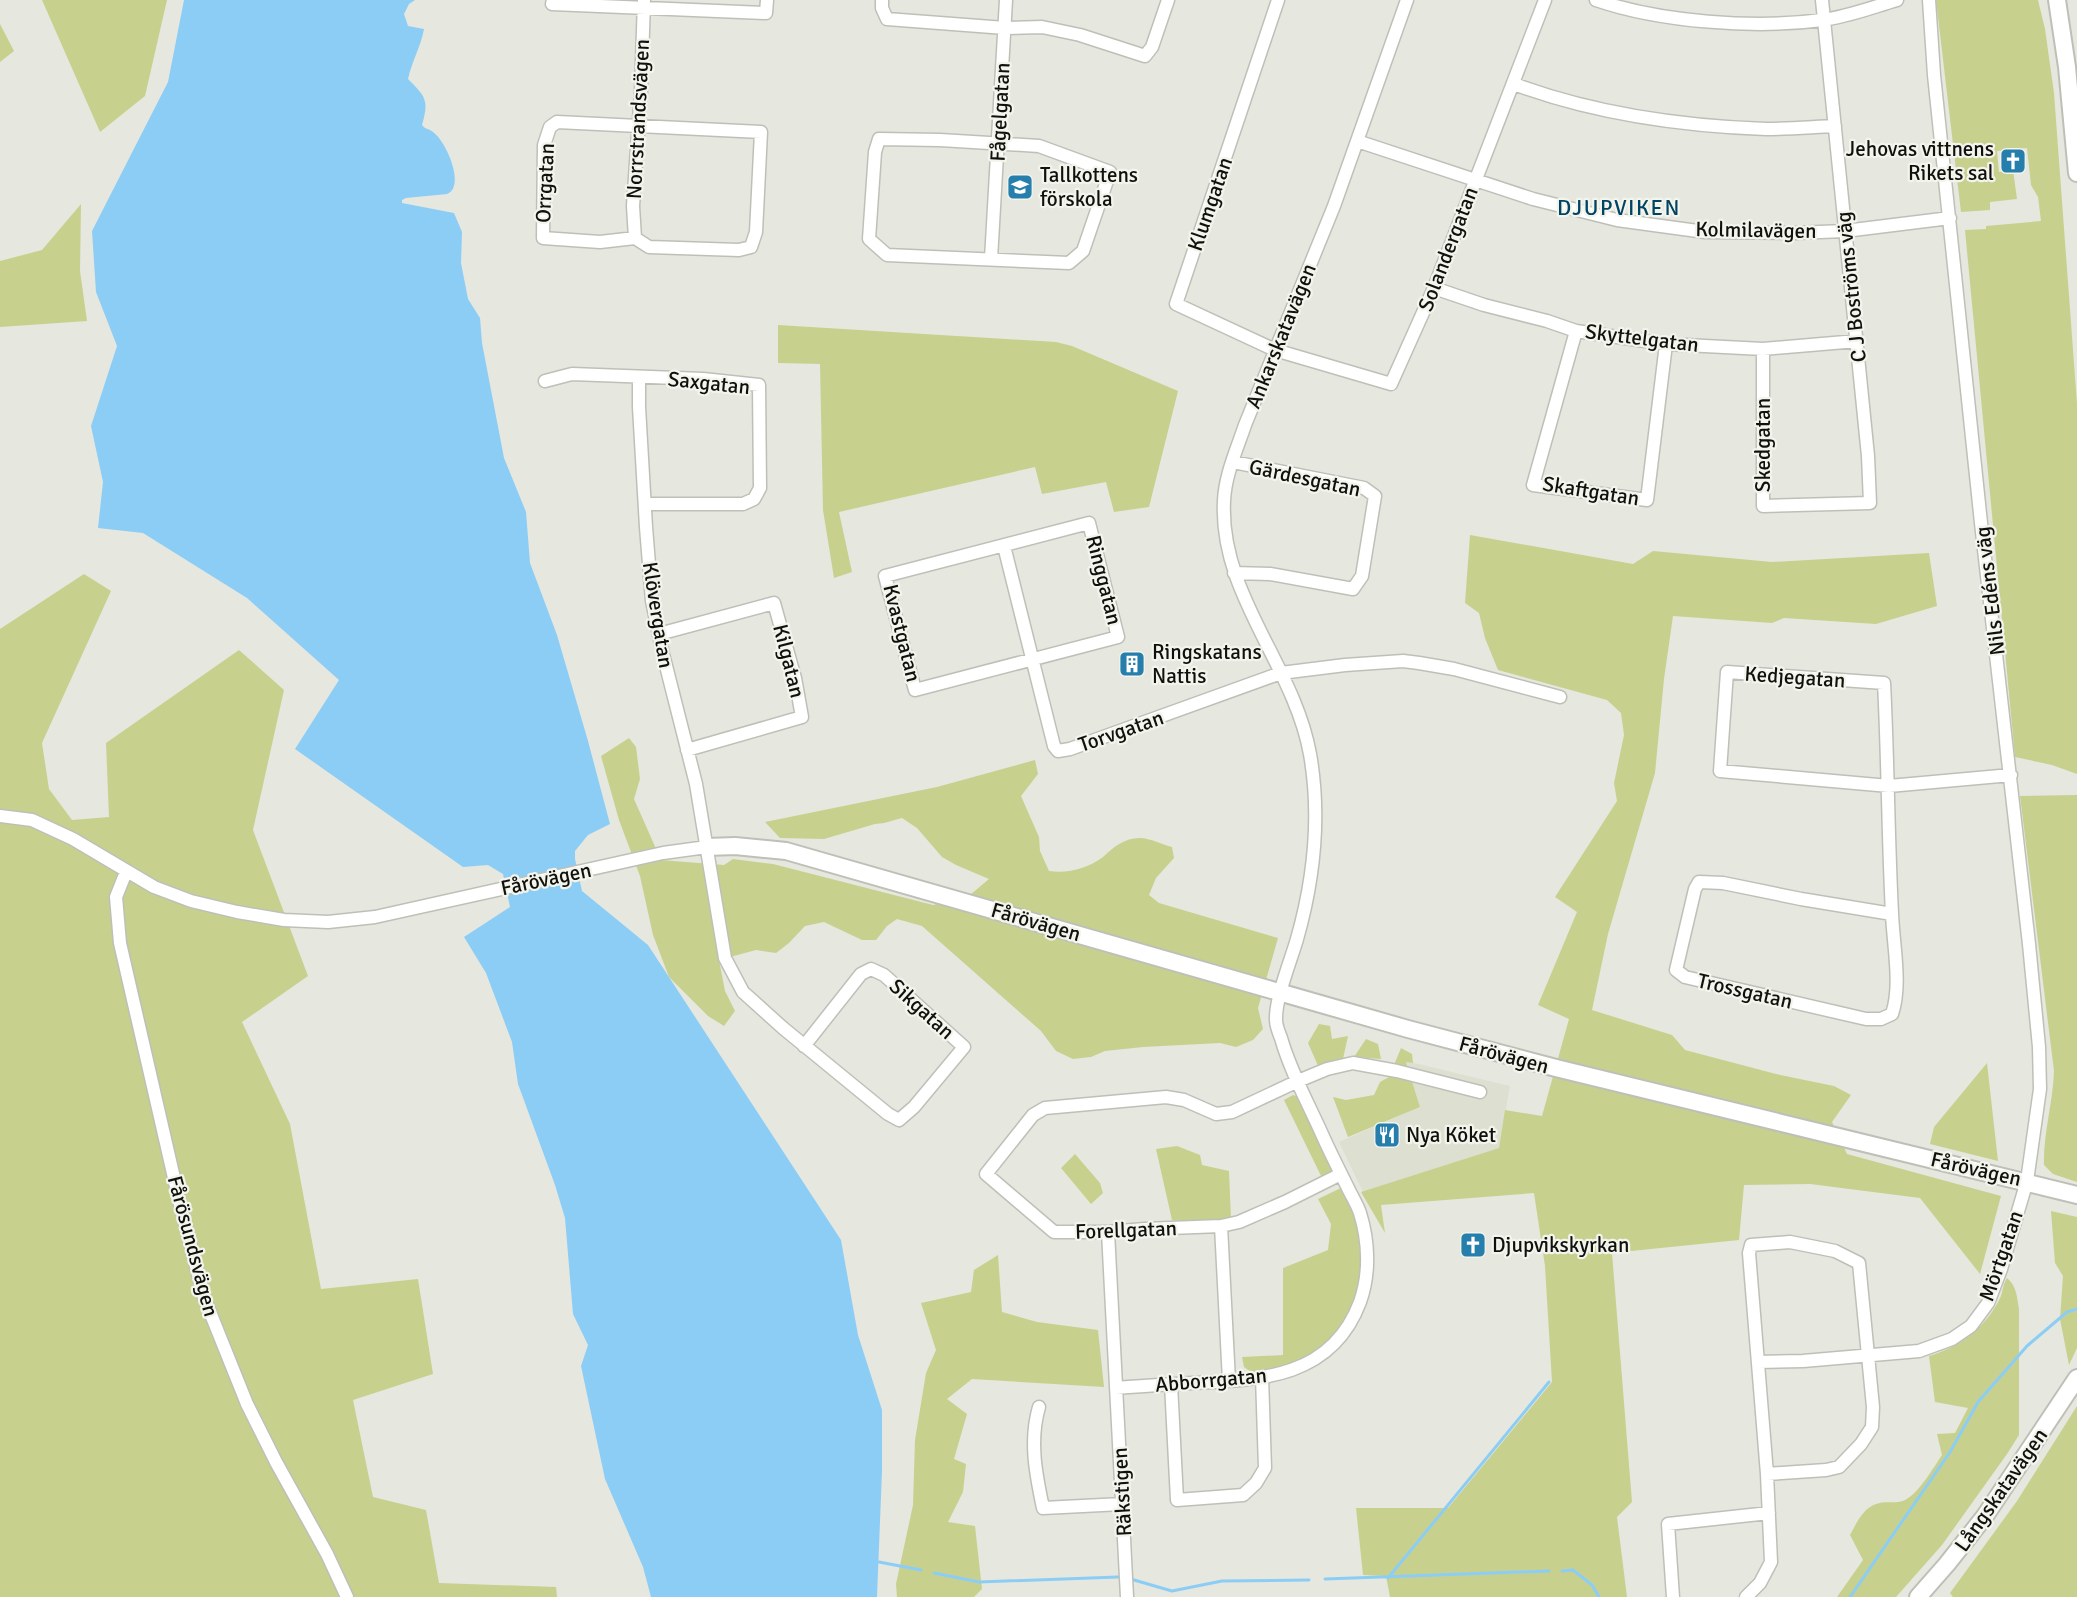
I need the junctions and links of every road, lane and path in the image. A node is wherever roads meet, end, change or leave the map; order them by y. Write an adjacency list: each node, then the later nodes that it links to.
1 (553, 0): 14 (street)
2 (767, 0): 14 (street)
3 (882, 0): 16 (street)
4 (1006, 0): 16 (street, Fågelgatan)
5 (1168, 0): 16 (street)
6 (1278, 0): 33 (street, Klumgatan)
7 (1407, 0): 20 (street, Ankarskatavägen)
8 (1545, 0): 17 (street, Solandergatan)
9 (1596, 0): 15 (street)
10 (1822, 0): 15 (street, C J Boströms väg)
11 (1897, 0): 15 (street)
12 (1929, 0): 24 (street, Nils Edéns väg)
13 (2057, 0): 22 (street)
14 (644, 4): 18 (street, Norrstrandsvägen)
15 (1824, 20): 19 (street, C J Boströms väg)
16 (1005, 28): 21 (street, Fågelgatan)
17 (1514, 84): 19 (street); 23 (street, Solandergatan)
18 (639, 126): 26 (street, Norrstrandsvägen); 26 (street, Orrgatan); 26 (street)
19 (1835, 126): 25 (street, C J Boströms väg)
20 (1357, 141): 23 (street, Kolmilavägen); 33 (street, Ankarskatavägen)
21 (999, 143): 27 (street, Fågelgatan); 27 (street); 27 (street)
22 (2077, 173)
23 (1474, 181): 25 (street, Kolmilavägen); 28 (street, Solandergatan)
24 (1950, 218): 25 (street, Kolmilavägen); 46 (street, Nils Edéns väg)
25 (1845, 231): 30 (street, C J Boströms väg)
26 (634, 238)
27 (992, 259)
28 (1434, 288): 29 (street, Skyttelgatan); 33 (street, Solandergatan)
29 (1576, 331): 31 (street, Skyttelgatan); 31 (street, Skaftgatan)
30 (1857, 341): 32 (street, Skyttelgatan); 37 (street, C J Boströms väg)
31 (1666, 344): 32 (street, Skyttelgatan)
32 (1763, 349): 37 (street, Skedgatan)
33 (1275, 350): 36 (street, Ankarskatavägen)
34 (639, 378): 35 (street, Saxgatan); 38 (street, Klövergatan); 38 (street, Saxgatan)
35 (546, 381)
36 (1233, 462): 40 (street, Ankarskatavägen); 40 (street, Gärdesgatan)
37 (1870, 503)
38 (645, 504): 41 (street, Klövergatan)
39 (1004, 546): 42 (street, Torvgatan); 42 (street, Ringgatan); 42 (street, Kvastgatan)
40 (1234, 573): 43 (street, Ankarskatavägen)
41 (659, 634): 45 (street, Klövergatan); 45 (street, Kilgatan)
42 (1033, 660): 43 (street, Torvgatan)
43 (1281, 673): 44 (street); 52 (street, Ankarskatavägen)
44 (1560, 697)
45 (687, 750): 49 (street, Klövergatan)
46 (2011, 775): 47 (street, Kedjegatan); 57 (street, Nils Edéns väg)
47 (1889, 786): 47 (street, Kedjegatan); 51 (street, Trossgatan)
48 (0, 816): 50 (street, Fårövägen)
49 (707, 847): 50 (street, Fårövägen); 52 (street, Fårövägen); 53 (street, Sikgatan)
50 (126, 872): 72 (street, Fårösundsvägen)
51 (1892, 914): 51 (street, Trossgatan)
52 (1281, 993): 54 (street, Abborrgatan); 57 (street, Fårövägen)
53 (804, 1046): 53 (street, Sikgatan)
54 (1298, 1081): 55 (street); 56 (street, Abborrgatan); 60 (street, Forellgatan)
55 (1480, 1092)
56 (1341, 1174): 59 (street, Forellgatan); 63 (street, Abborrgatan)
57 (2027, 1181): 58 (street, Fårövägen); 61 (street, Mörtgatan)
58 (2077, 1195)
59 (1221, 1226): 60 (street, Forellgatan); 65 (street)
60 (1108, 1232): 67 (street, Räkstigen)
61 (1867, 1355): 62 (street, Mörtgatan); 62 (street); 69 (street)
62 (1758, 1362): 69 (street)
63 (1262, 1377): 65 (street, Abborrgatan); 66 (street)
64 (2077, 1378): 76 (street, Långskatavägen)
65 (1229, 1382): 66 (street, Abborrgatan)
66 (1171, 1384): 67 (street, Abborrgatan)
67 (1116, 1388): 70 (street, Räkstigen)
68 (1039, 1407): 70 (street)
69 (1767, 1474): 71 (street)
70 (1122, 1504): 73 (street, Räkstigen)
71 (1768, 1513): 74 (street); 75 (street)
72 (347, 1597)
73 (1127, 1597)
74 (1673, 1597)
75 (1746, 1597)
76 (1918, 1597)

